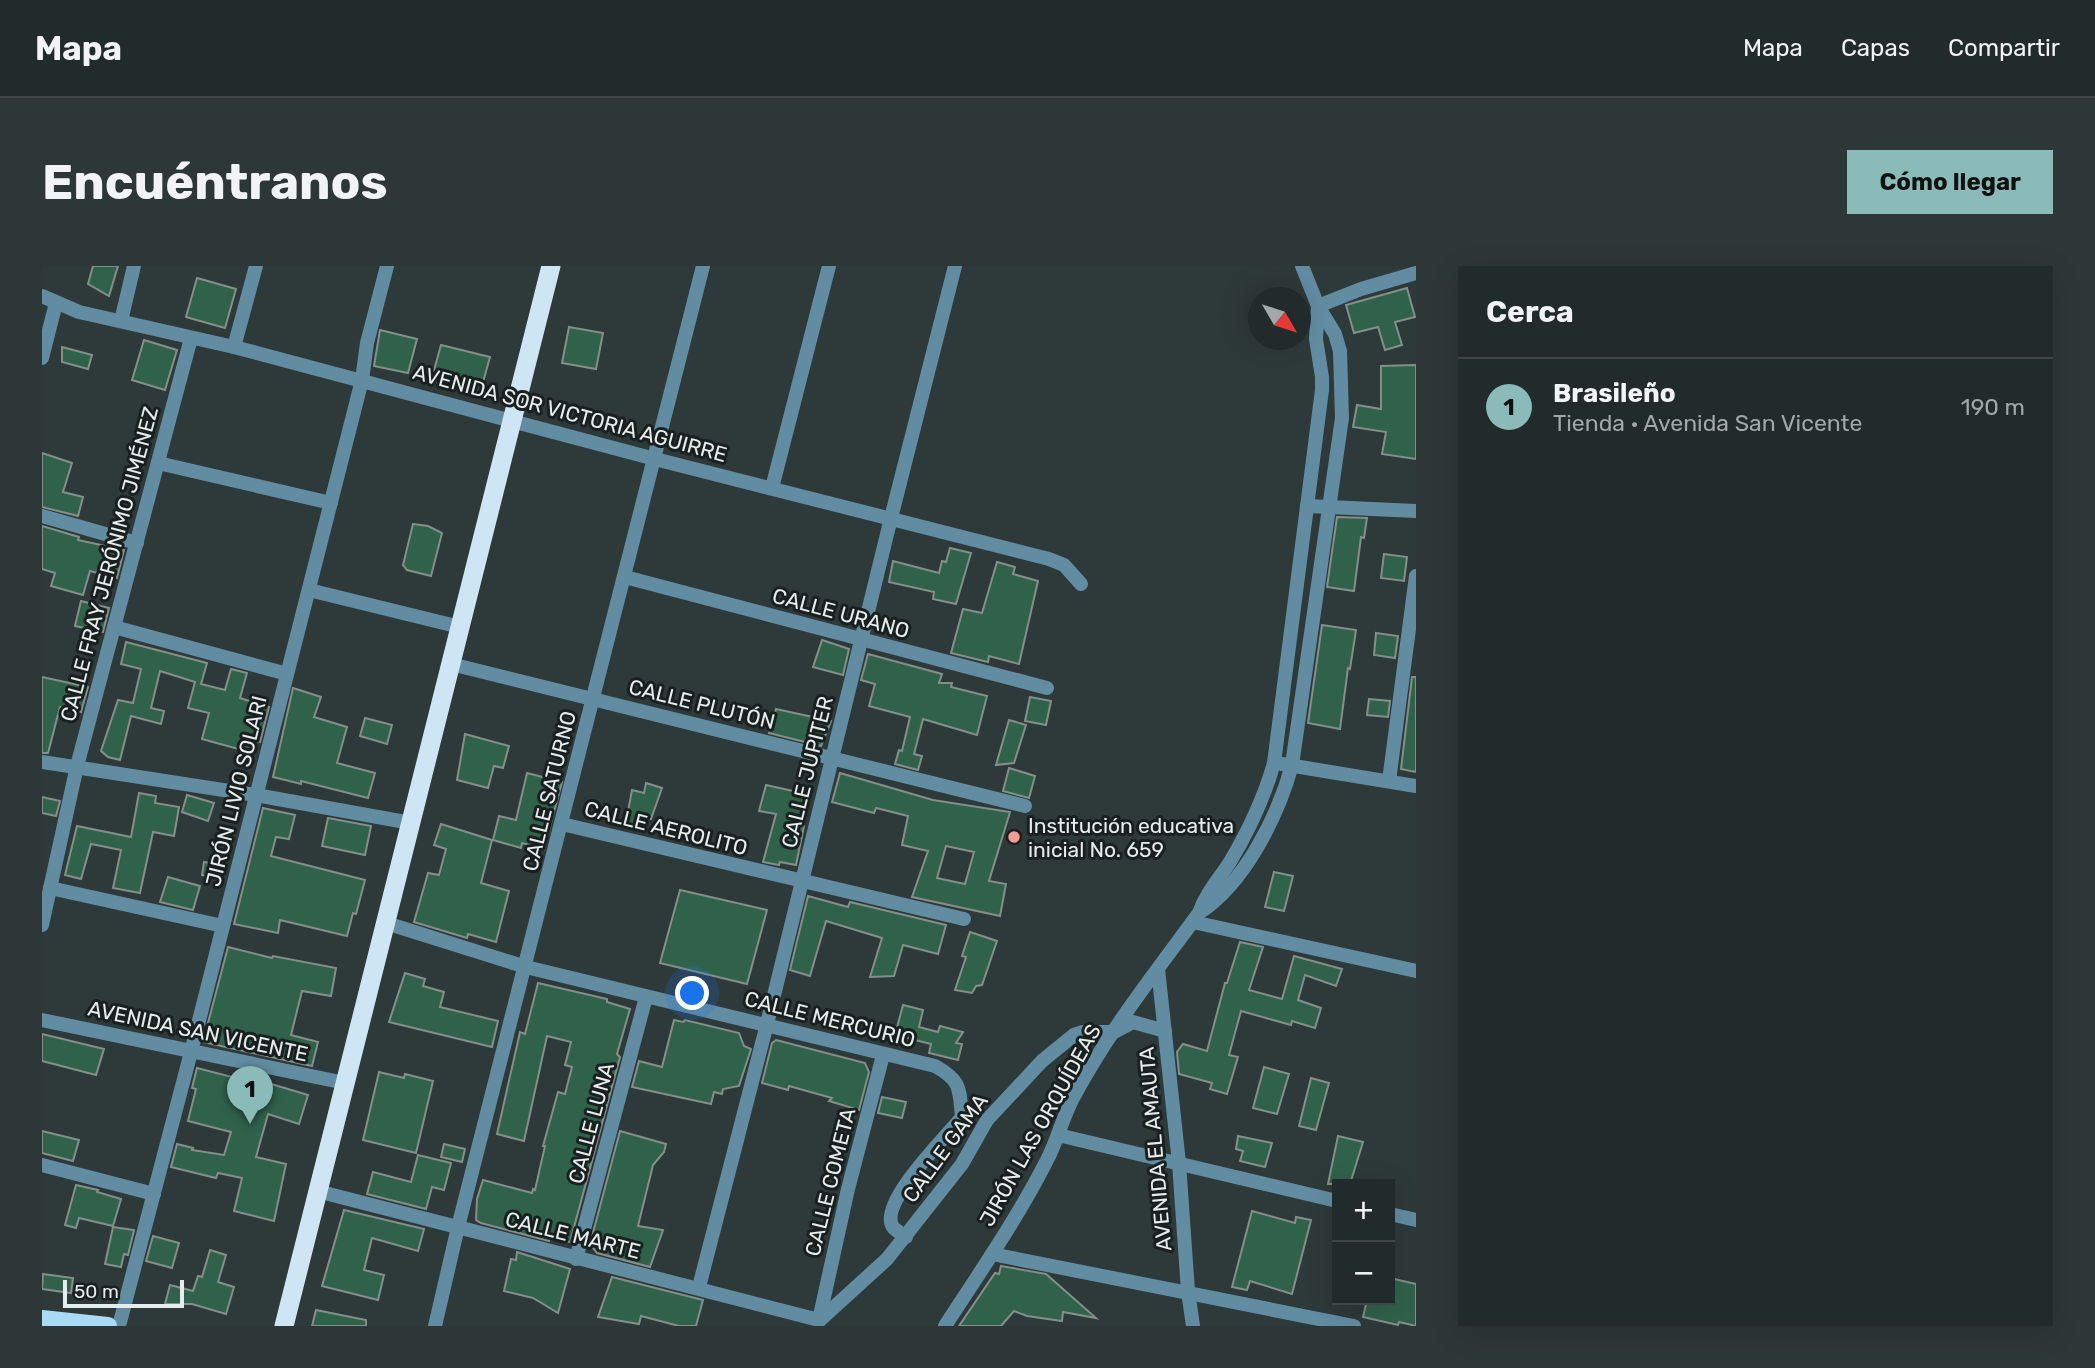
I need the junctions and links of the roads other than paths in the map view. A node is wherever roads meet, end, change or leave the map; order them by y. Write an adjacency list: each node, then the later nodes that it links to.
1 (134, 266): 13 (street)
2 (257, 266): 15 (street)
3 (387, 266): 17 (street, JIRÓN LIVIO SOLARI)
4 (551, 266): 18 (highway)
5 (704, 266): 19 (street, CALLE SATURNO)
6 (829, 266): 21 (street)
7 (956, 266): 27 (street, CALLE JUPITER)
8 (1302, 266): 12 (street)
9 (1410, 274): 12 (street)
10 (42, 296): 11 (street, AVENIDA SOR VICTORIA AGUIRRE)
11 (56, 303): 13 (street, AVENIDA SOR VICTORIA AGUIRRE); 16 (street)
12 (1318, 306): 23 (street); 24 (street)
13 (121, 321): 14 (street, AVENIDA SOR VICTORIA AGUIRRE)
14 (191, 338): 15 (street, AVENIDA SOR VICTORIA AGUIRRE); 20 (street, CALLE FRAY JERÓNIMO JIMÉNEZ)
15 (234, 347): 17 (street, AVENIDA SOR VICTORIA AGUIRRE)
16 (42, 358)
17 (362, 380): 18 (street, AVENIDA SOR VICTORIA AGUIRRE); 22 (street, JIRÓN LIVIO SOLARI)
18 (512, 419): 19 (street, AVENIDA SOR VICTORIA AGUIRRE); 34 (highway)
19 (655, 458): 21 (street, AVENIDA SOR VICTORIA AGUIRRE); 30 (street, CALLE SATURNO)
20 (158, 463): 22 (street); 28 (street, CALLE FRAY JERÓNIMO JIMÉNEZ)
21 (772, 488): 27 (street, AVENIDA SOR VICTORIA AGUIRRE)
22 (331, 503): 32 (street, JIRÓN LIVIO SOLARI)
23 (1329, 505): 24 (street); 25 (street); 43 (street)
24 (1307, 506): 42 (street)
25 (1416, 511)
26 (42, 516): 28 (street)
27 (891, 518): 31 (street, AVENIDA SOR VICTORIA AGUIRRE); 35 (street, CALLE JUPITER)
28 (136, 543): 33 (street, CALLE FRAY JERÓNIMO JIMÉNEZ)
29 (1416, 576): 45 (street)
30 (625, 578): 35 (street, CALLE URANO); 39 (street, CALLE SATURNO)
31 (1081, 584)
32 (309, 590): 34 (street); 37 (street, JIRÓN LIVIO SOLARI)
33 (114, 626): 37 (street); 44 (street, CALLE FRAY JERÓNIMO JIMÉNEZ)
34 (460, 627): 36 (highway)
35 (861, 640): 38 (street, CALLE URANO); 40 (street, CALLE JUPITER)
36 (451, 664): 39 (street, CALLE PLUTÓN); 49 (highway)
37 (287, 674): 47 (street, JIRÓN LIVIO SOLARI)
38 (1047, 688)
39 (594, 699): 40 (street, CALLE PLUTÓN); 50 (street, CALLE SATURNO)
40 (832, 758): 48 (street, CALLE PLUTÓN); 51 (street, CALLE JUPITER)
41 (42, 762): 44 (street)
42 (1274, 763): 43 (street); 53 (street)
43 (1292, 765): 45 (street); 53 (street)
44 (77, 766): 47 (street); 52 (street, CALLE FRAY JERÓNIMO JIMÉNEZ)
45 (1389, 781): 46 (street)
46 (1416, 786)
47 (256, 795): 49 (street); 57 (street, JIRÓN LIVIO SOLARI)
48 (1025, 806)
49 (411, 822): 55 (highway)
50 (562, 824): 51 (street, CALLE AEROLITO); 58 (street, CALLE SATURNO)
51 (802, 882): 54 (street, CALLE AEROLITO); 63 (street, CALLE JUPITER)
52 (50, 888): 56 (street, CALLE FRAY JERÓNIMO JIMÉNEZ); 57 (street)
53 (1196, 917): 59 (street, JIRÓN LAS ORQUÍDEAS); 60 (street)
54 (964, 919)
55 (386, 923): 58 (street, CALLE MERCURIO); 68 (highway)
56 (42, 925)
57 (223, 926): 66 (street, JIRÓN LIVIO SOLARI)
58 (526, 967): 61 (street, CALLE MERCURIO); 77 (street, CALLE SATURNO)
59 (1158, 969): 64 (street, AVENIDA EL AMAUTA); 65 (street, JIRÓN LAS ORQUÍDEAS)
60 (1416, 971)
61 (646, 997): 63 (street, CALLE MERCURIO); 80 (street, CALLE LUNA)
62 (42, 1020): 66 (street, AVENIDA SAN VICENTE)
63 (767, 1024): 67 (street, CALLE MERCURIO); 81 (street, CALLE JUPITER)
64 (1165, 1031): 65 (street, CALLE GAMA); 70 (street, AVENIDA EL AMAUTA)
65 (1114, 1032): 69 (street, JIRÓN LAS ORQUÍDEAS); 78 (street, CALLE GAMA)
66 (191, 1052): 68 (street, AVENIDA SAN VICENTE); 73 (street, JIRÓN LIVIO SOLARI)
67 (883, 1055): 78 (street, CALLE MERCURIO); 84 (street, CALLE COMETA)
68 (345, 1083): 72 (highway)
69 (1058, 1135): 70 (street); 79 (street, JIRÓN LAS ORQUÍDEAS)
70 (1179, 1163): 74 (street); 82 (street, AVENIDA EL AMAUTA)
71 (42, 1165): 73 (street)
72 (317, 1191): 77 (street, CALLE MARTE); 87 (highway)
73 (154, 1194): 86 (street, JIRÓN LIVIO SOLARI)
74 (1332, 1200)
75 (1395, 1215): 76 (street)
76 (1416, 1220)
77 (458, 1227): 80 (street, CALLE MARTE); 88 (street, CALLE SATURNO)
78 (906, 1237): 84 (street, CALLE GAMA)
79 (992, 1254): 82 (street); 89 (street, JIRÓN LAS ORQUÍDEAS)
80 (576, 1259): 81 (street, CALLE MARTE)
81 (699, 1287): 84 (street, CALLE MARTE)
82 (1188, 1292): 90 (street, AVENIDA EL AMAUTA); 91 (street)
83 (42, 1319): 85 (main road)
84 (817, 1323)
85 (108, 1326)
86 (119, 1326)
87 (284, 1326)
88 (435, 1326)
89 (945, 1326)
90 (1193, 1326)
91 (1354, 1326)

